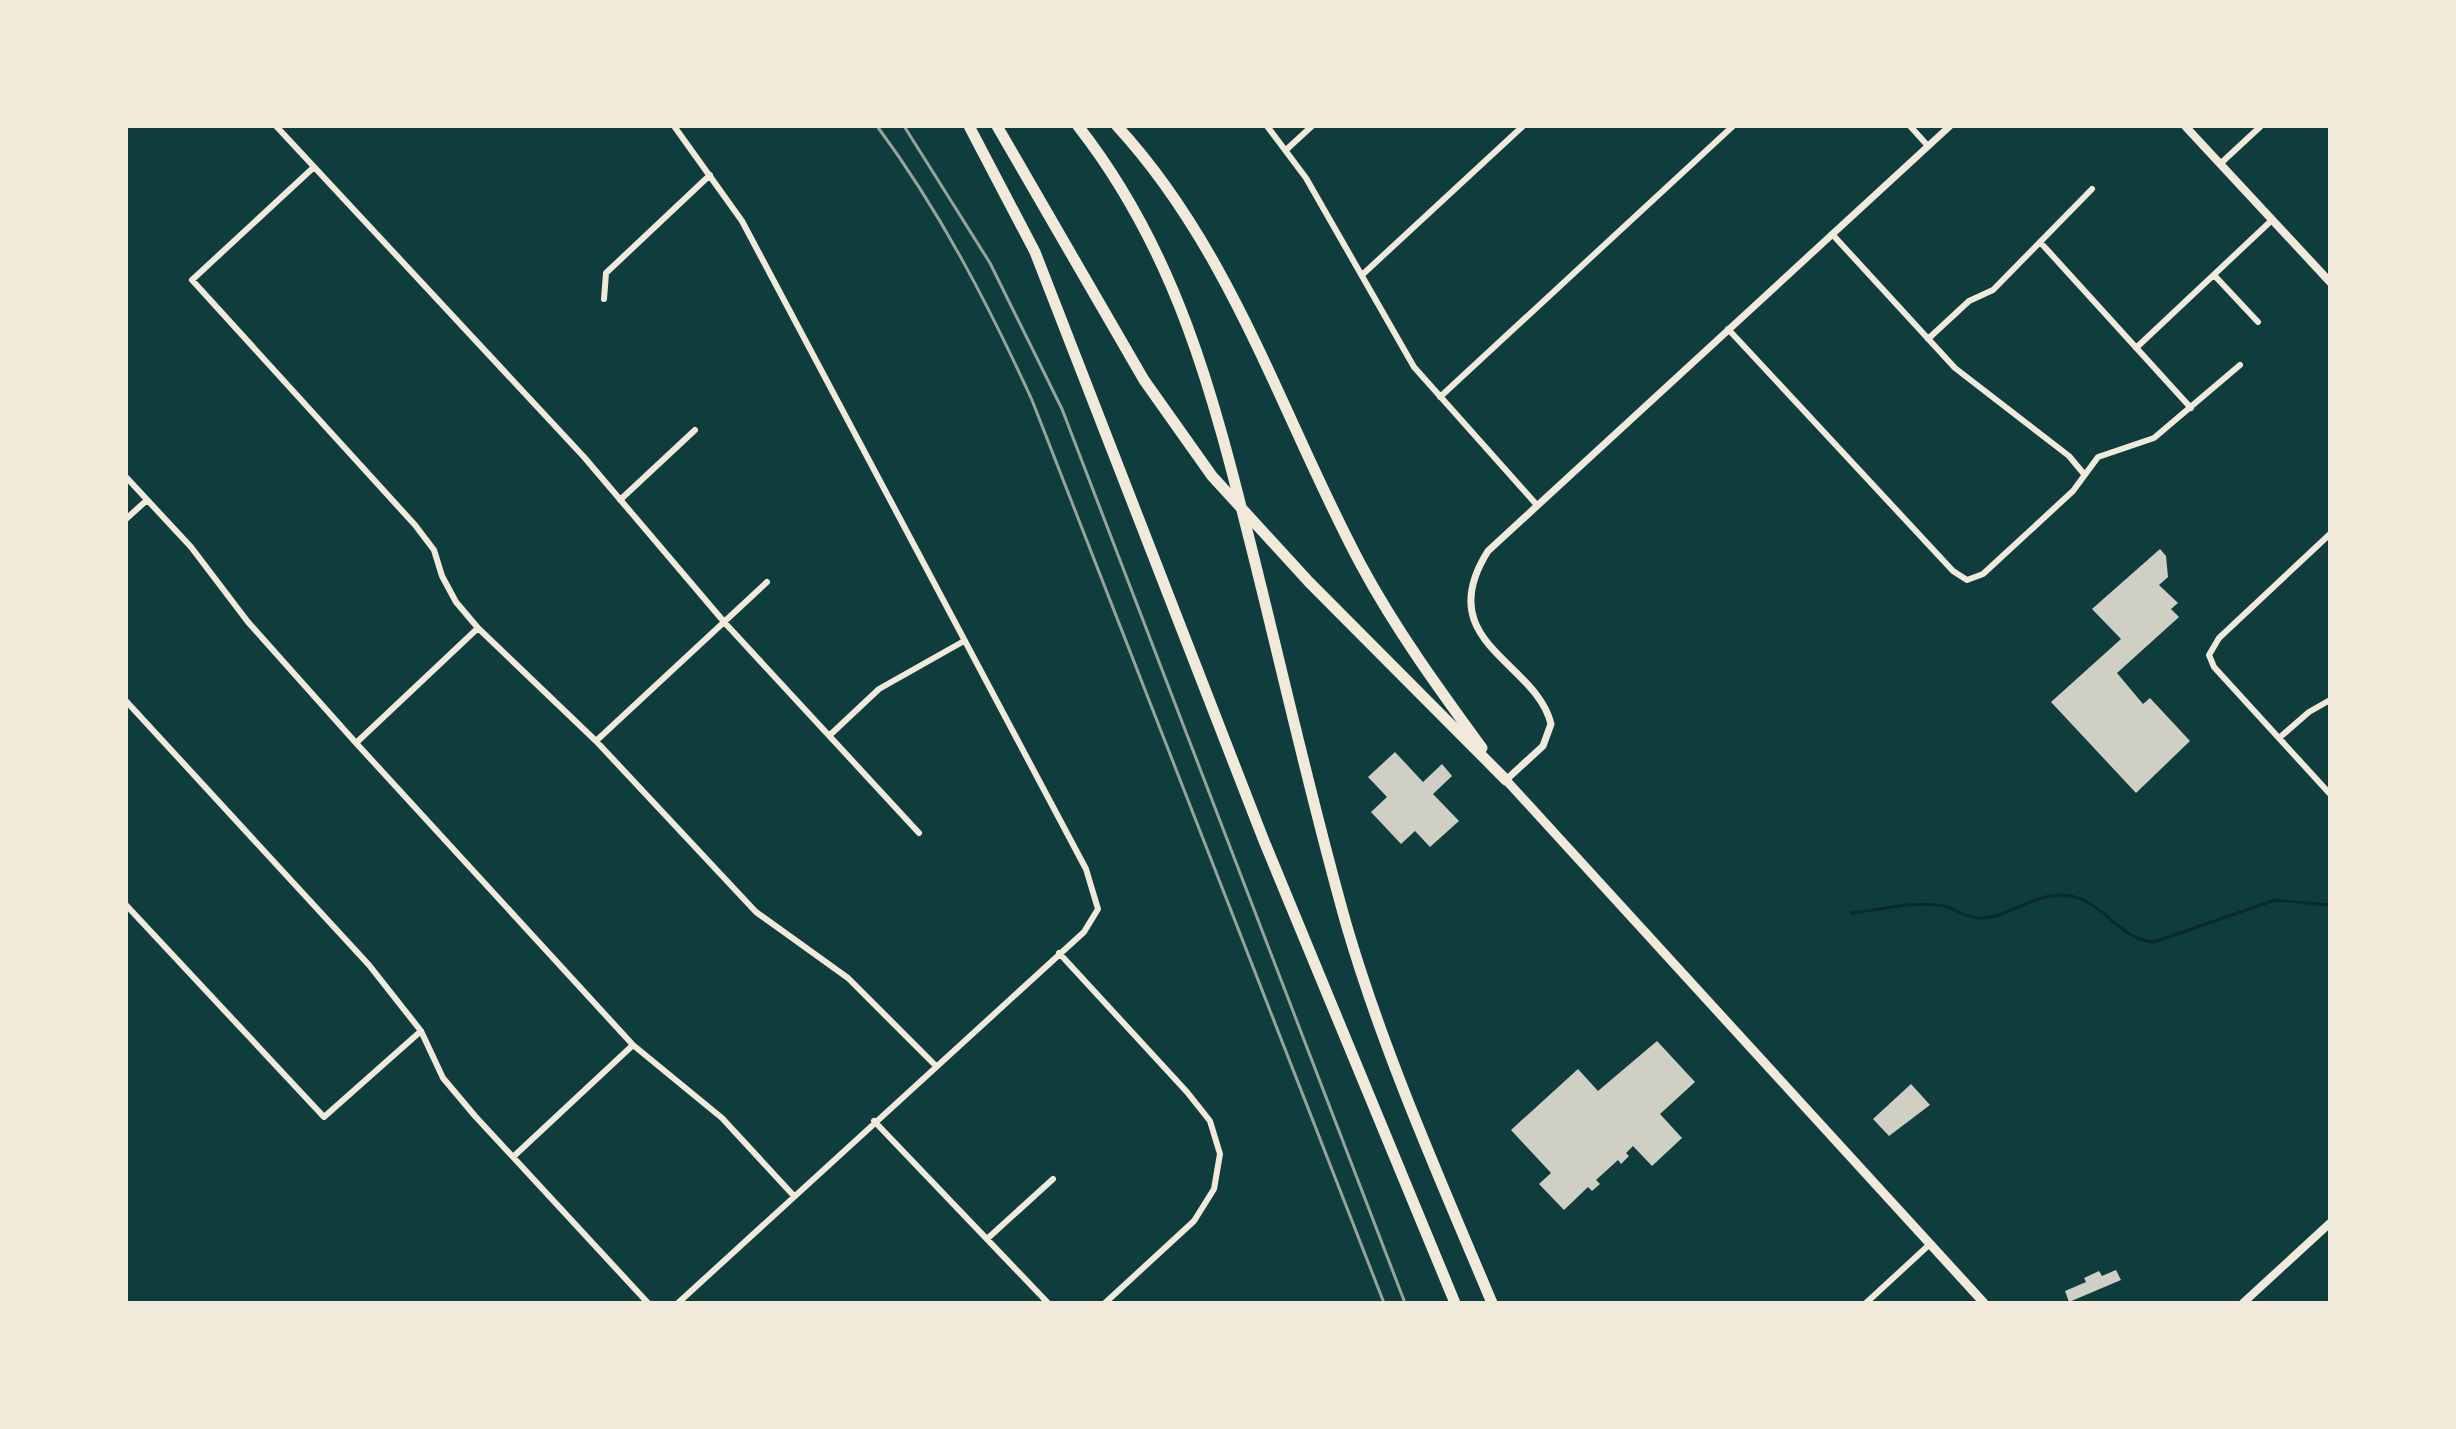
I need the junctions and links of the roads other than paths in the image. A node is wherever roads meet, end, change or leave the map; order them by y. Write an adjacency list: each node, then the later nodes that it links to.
1 (276, 126): 18 (street)
2 (674, 126): 19 (street)
3 (969, 126): 72 (highway)
4 (997, 126): 53 (highway)
5 (1078, 126): 73 (highway)
6 (1117, 126): 53 (highway)
7 (1267, 126): 16 (street)
8 (1312, 126): 16 (street)
9 (1523, 126): 24 (street)
10 (1733, 126): 33 (street)
11 (1910, 126): 15 (street)
12 (1950, 126): 15 (street)
13 (2185, 126): 17 (main road)
14 (2261, 126): 17 (street)
15 (1928, 146): 22 (street)
16 (1287, 149): 24 (street)
17 (2220, 164): 21 (main road)
18 (314, 167): 39 (street); 45 (street)
19 (710, 175): 27 (street); 46 (street)
20 (2092, 189): 23 (street)
21 (2272, 220): 25 (street); 26 (main road)
22 (1832, 234): 29 (street); 30 (street)
23 (2040, 242): 30 (street); 31 (street)
24 (1362, 275): 33 (street)
25 (2214, 275): 28 (street); 31 (street)
26 (2330, 282)
27 (604, 299)
28 (2258, 322)
29 (1728, 329): 36 (street); 40 (street)
30 (1928, 339): 36 (street)
31 (2136, 348): 34 (street)
32 (2240, 365): 34 (street)
33 (1440, 397): 40 (street)
34 (2191, 408): 36 (street)
35 (695, 430): 39 (street)
36 (2084, 474)
37 (126, 477): 38 (street)
38 (147, 500): 41 (street); 52 (street)
39 (620, 500): 44 (street)
40 (1536, 504): 53 (street)
41 (126, 519)
42 (2330, 534): 50 (street)
43 (767, 582): 44 (street)
44 (725, 623): 49 (street); 51 (street)
45 (478, 628): 51 (street); 52 (street)
46 (964, 641): 49 (street); 57 (street)
47 (2330, 700): 50 (street)
48 (126, 701): 58 (street)
49 (830, 735): 55 (street)
50 (2279, 738): 54 (street)
51 (596, 741): 60 (street)
52 (356, 743): 59 (street)
53 (1506, 780): 67 (main road)
54 (2330, 794)
55 (919, 833)
56 (126, 905): 58 (street)
57 (1059, 953): 60 (street); 71 (street)
58 (421, 1031): 62 (street)
59 (633, 1045): 62 (street); 64 (street)
60 (935, 1065): 61 (street)
61 (874, 1121): 64 (street); 66 (street)
62 (513, 1157): 68 (street)
63 (1053, 1179): 66 (street)
64 (794, 1196): 69 (street)
65 (2330, 1223): 76 (main road)
66 (987, 1239): 70 (street)
67 (1930, 1244): 74 (street); 75 (main road)
68 (648, 1303)
69 (678, 1303)
70 (1048, 1303)
71 (1105, 1303)
72 (1455, 1303)
73 (1492, 1303)
74 (1866, 1303)
75 (1984, 1303)
76 (2243, 1303)

